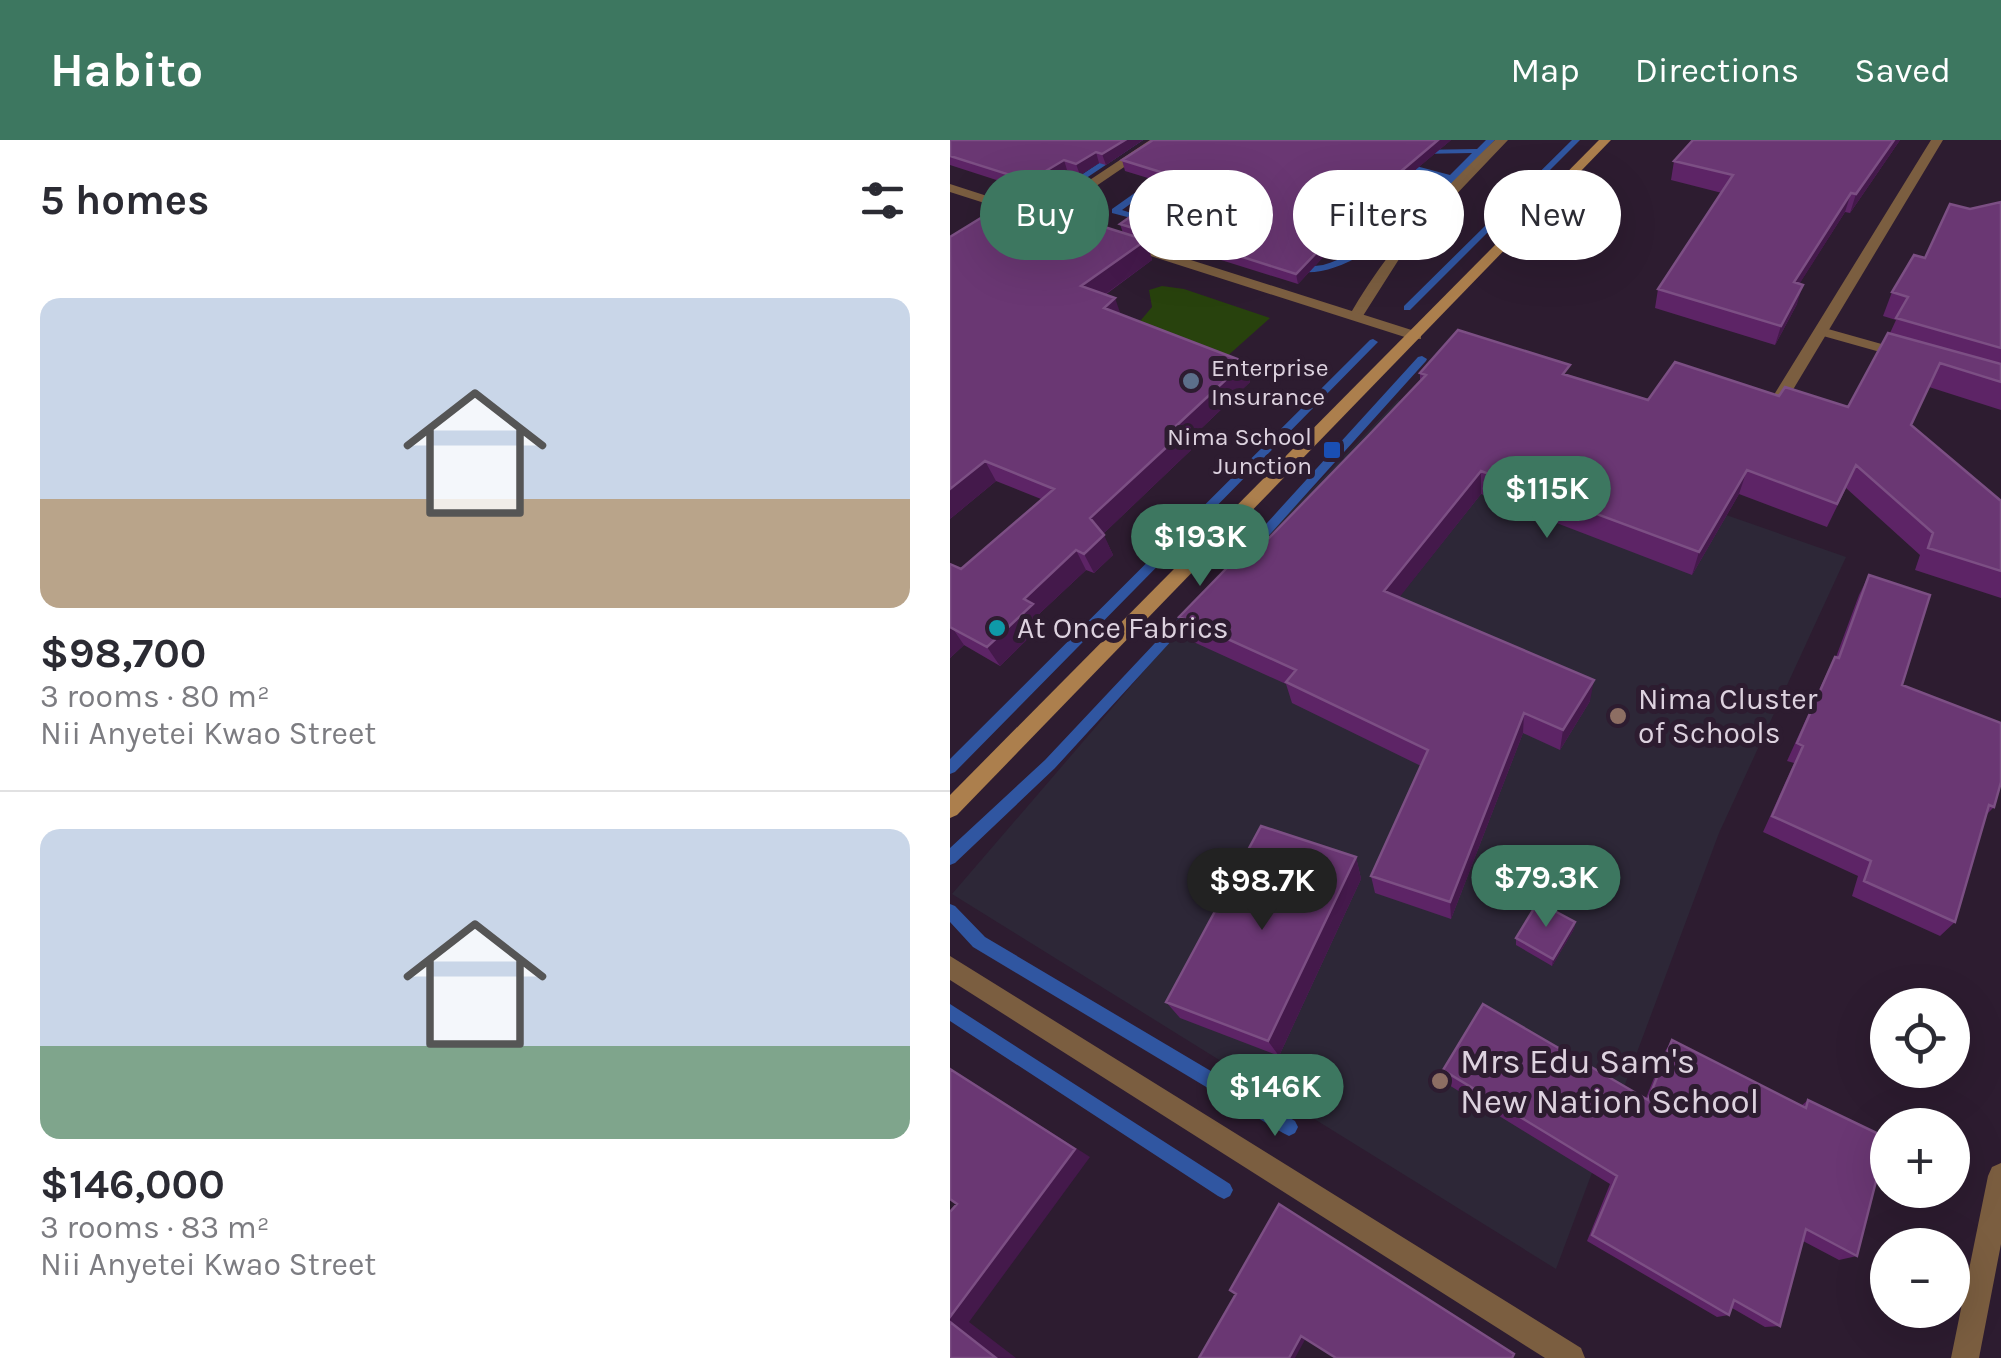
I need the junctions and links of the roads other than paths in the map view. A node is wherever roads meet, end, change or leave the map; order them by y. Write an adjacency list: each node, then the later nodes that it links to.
1 (1158, 140): 5 (street)
2 (1502, 140): 9 (street)
3 (1604, 140): 11 (street)
4 (1937, 140): 10 (street)
5 (1109, 173)
6 (950, 188): 7 (street)
7 (980, 198)
8 (1109, 239): 9 (street)
9 (1356, 316): 11 (street)
10 (1821, 330): 12 (street); 13 (street)
11 (1416, 336): 14 (street)
12 (1929, 362)
13 (1780, 398)
14 (950, 809)
15 (950, 967): 17 (street)
16 (2001, 1176): 18 (street)
17 (1571, 1358)
18 (1965, 1358)

